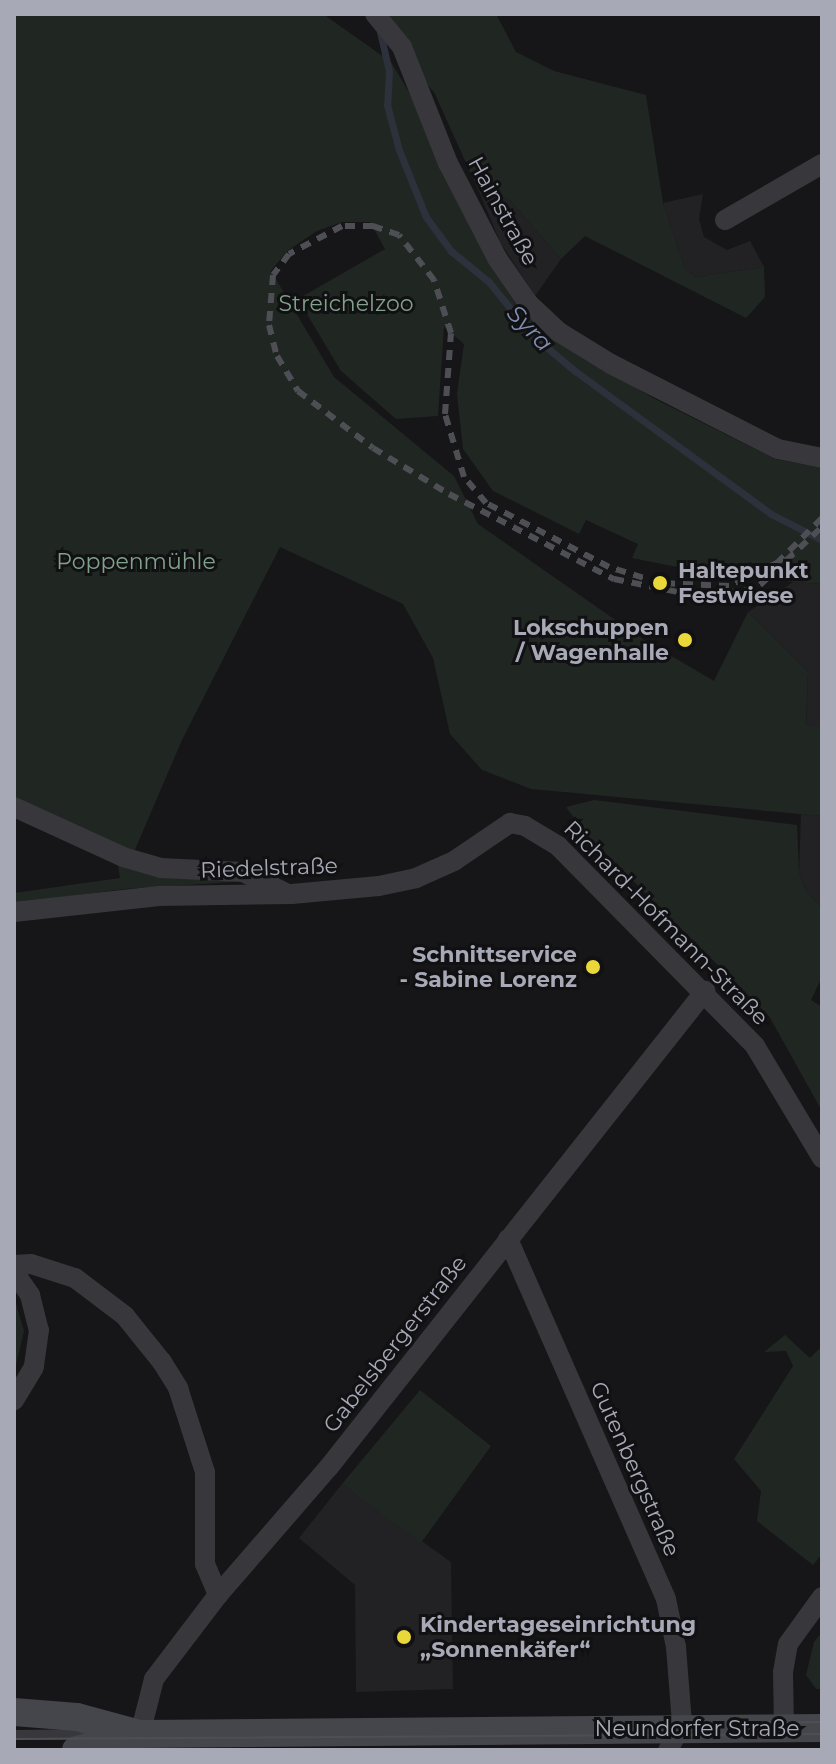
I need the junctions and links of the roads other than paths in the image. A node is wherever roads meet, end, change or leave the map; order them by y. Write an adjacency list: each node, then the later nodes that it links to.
1 (375, 14): 4 (street, Hainstraße)
2 (822, 164): 3 (street)
3 (725, 220)
4 (822, 458)
5 (14, 807): 7 (street)
6 (510, 823): 7 (street, Riedelstraße); 9 (street, Richard-Hofmann-Straße)
7 (292, 894): 8 (street, Riedelstraße)
8 (14, 912)
9 (705, 991): 10 (street, Richard-Hofmann-Straße); 11 (street, Gabelsbergerstraße)
10 (822, 1158)
11 (508, 1239): 15 (street, Gabelsbergerstraße); 22 (street, Gutenbergstraße)
12 (14, 1265): 15 (street)
13 (14, 1272): 14 (street)
14 (14, 1400)
15 (218, 1595): 20 (street, Gabelsbergerstraße)
16 (822, 1597): 19 (street)
17 (14, 1712): 20 (street, Neundorfer Straße)
18 (822, 1728): 19 (street, Neundorfer Straße)
19 (784, 1729): 22 (street, Neundorfer Straße)
20 (140, 1734): 21 (lane, Neundorfer Straße); 22 (street, Neundorfer Straße); 23 (street, Neundorfer Straße)
21 (14, 1735)
22 (675, 1740)
23 (76, 1750)

